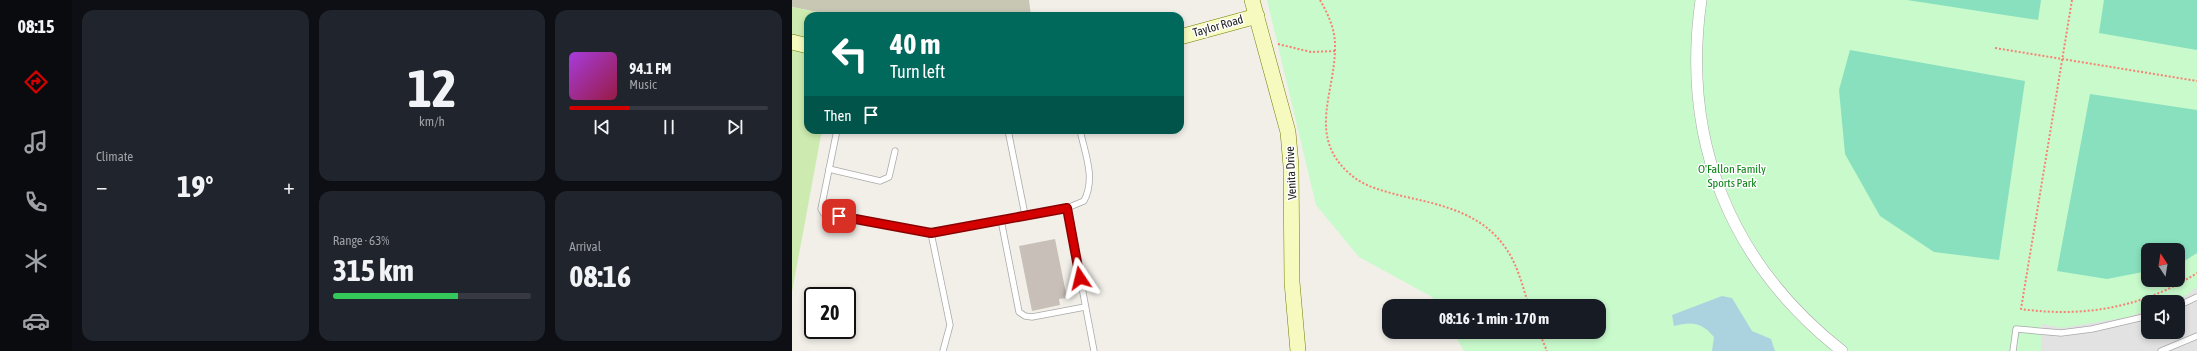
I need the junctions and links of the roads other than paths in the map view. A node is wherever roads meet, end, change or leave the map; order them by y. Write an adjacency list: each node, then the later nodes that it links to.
1 (1252, 0): 3 (street, Venita Drive)
2 (1701, 0): 24 (street)
3 (1257, 16): 4 (street, Taylor Road); 23 (street, Venita Drive)
4 (1184, 36)
5 (792, 42): 6 (street)
6 (804, 45)
7 (836, 134): 11 (lane)
8 (1009, 134): 13 (lane)
9 (1081, 134): 12 (lane)
10 (895, 151): 11 (lane)
11 (829, 169): 15 (lane)
12 (1067, 208): 13 (lane); 18 (lane)
13 (1025, 215): 14 (lane)
14 (1001, 220): 15 (lane); 18 (lane)
15 (931, 233): 21 (lane)
16 (2197, 297): 17 (lane)
17 (2185, 303)
18 (1085, 307): 22 (lane)
19 (2141, 318): 25 (lane)
20 (2197, 336): 26 (lane)
21 (943, 351)
22 (1094, 351)
23 (1298, 351)
24 (1842, 351)
25 (2013, 351)
26 (2160, 351)

